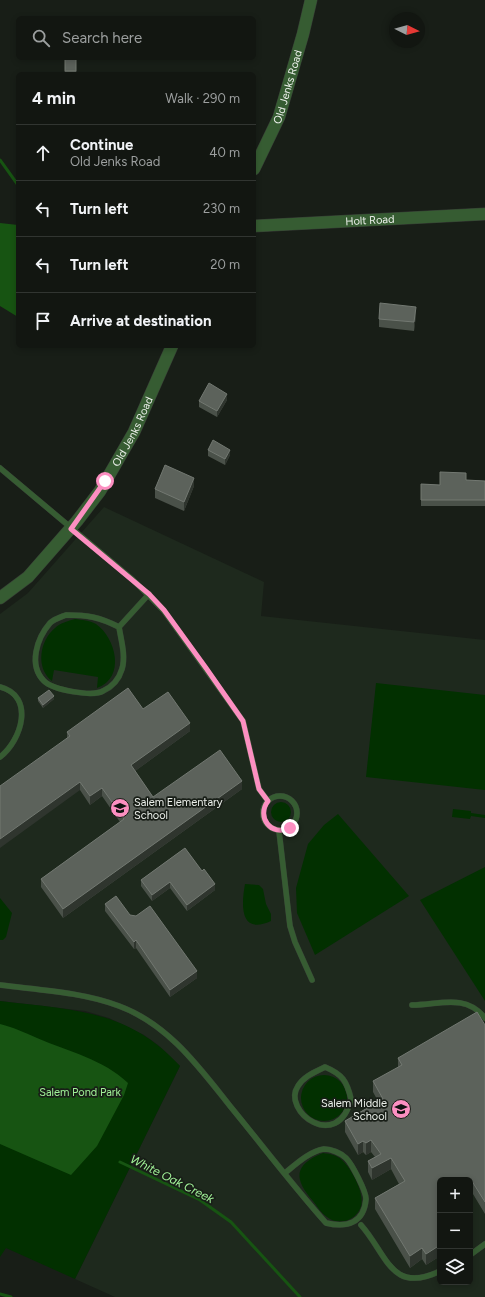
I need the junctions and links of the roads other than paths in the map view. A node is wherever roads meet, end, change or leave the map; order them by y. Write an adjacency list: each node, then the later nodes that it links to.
1 (310, 0): 2 (street, Old Jenks Road)
2 (256, 165)
3 (485, 214): 4 (street, Holt Road)
4 (256, 226)
5 (171, 348): 7 (street, Old Jenks Road)
6 (0, 468): 7 (lane)
7 (71, 529): 8 (lane); 9 (street, Old Jenks Road)
8 (149, 594): 10 (lane); 13 (lane)
9 (0, 598)
10 (118, 627): 10 (lane)
11 (0, 687): 12 (lane)
12 (0, 757)
13 (268, 801): 14 (lane); 14 (lane)
14 (279, 831): 15 (lane)
15 (312, 980)
16 (0, 985): 20 (lane)
17 (412, 1005): 18 (lane)
18 (485, 1018)
19 (325, 1067): 19 (lane)
20 (285, 1173): 20 (lane)
21 (361, 1225): 24 (lane)
22 (485, 1244): 23 (lane)
23 (473, 1253)
24 (437, 1272)

